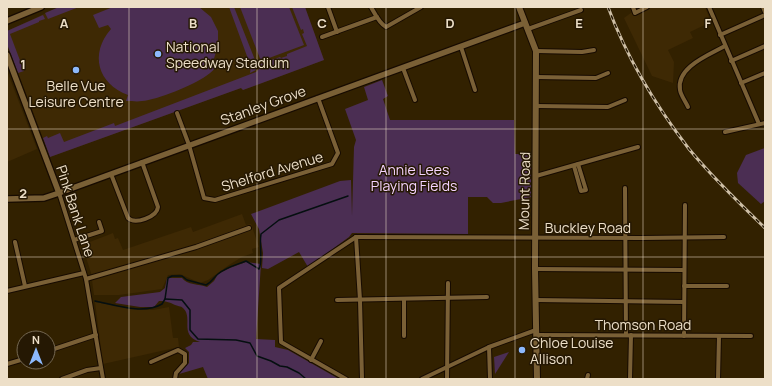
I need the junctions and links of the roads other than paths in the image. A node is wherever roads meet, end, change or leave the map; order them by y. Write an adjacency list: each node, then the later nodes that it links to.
1 (41, 7): 14 (street)
2 (328, 7): 16 (street)
3 (371, 7): 13 (street)
4 (420, 7): 13 (street)
5 (519, 7): 15 (main road, Mount Road)
6 (633, 7): 7 (street)
7 (647, 7)
8 (709, 7): 17 (street)
9 (763, 7): 11 (street)
10 (581, 10): 15 (street)
11 (765, 12)
12 (765, 15): 17 (street)
13 (377, 17): 16 (street)
14 (7, 21)
15 (526, 26): 21 (street, Stanley Grove); 23 (main road, Mount Road)
16 (337, 32): 18 (street)
17 (720, 35): 19 (street)
18 (322, 37)
19 (725, 46): 25 (street); 36 (street)
20 (765, 46): 25 (street)
21 (461, 47): 26 (street, Stanley Grove); 31 (street)
22 (594, 50): 23 (street)
23 (536, 51): 29 (main road, Mount Road)
24 (7, 56): 48 (street, Pink Bank Lane)
25 (731, 61): 30 (street)
26 (403, 68): 32 (street, Stanley Grove); 33 (street)
27 (608, 73): 29 (street)
28 (765, 73): 30 (street)
29 (536, 77): 35 (main road, Mount Road)
30 (741, 83): 39 (street)
31 (475, 90)
32 (318, 98): 41 (street, Stanley Grove); 41 (street, Shelford Avenue)
33 (416, 100)
34 (625, 100): 35 (street)
35 (536, 106): 46 (main road, Mount Road)
36 (688, 107)
37 (177, 113): 41 (street)
38 (765, 123): 39 (street)
39 (759, 124): 40 (street)
40 (724, 132)
41 (190, 145): 43 (street, Stanley Grove)
42 (638, 147): 44 (street)
43 (142, 162): 45 (street, Stanley Grove); 45 (street)
44 (576, 165): 44 (street); 46 (street)
45 (111, 174): 48 (street, Stanley Grove)
46 (536, 176): 55 (main road, Mount Road)
47 (625, 188): 56 (street)
48 (60, 193): 49 (street, Stanley Grove); 58 (street, Pink Bank Lane)
49 (7, 199)
50 (685, 205): 57 (street)
51 (99, 222): 58 (street)
52 (249, 228): 64 (street)
53 (356, 237): 55 (street, Buckley Road); 74 (street); 89 (street)
54 (724, 237): 57 (street, Buckley Road)
55 (535, 238): 56 (street, Buckley Road); 60 (main road, Mount Road)
56 (625, 238): 57 (street, Buckley Road); 61 (street)
57 (684, 238): 62 (street)
58 (74, 240): 63 (street, Pink Bank Lane)
59 (15, 242): 66 (street)
60 (535, 269): 61 (street); 75 (main road, Mount Road)
61 (625, 269): 62 (street); 76 (street)
62 (684, 270): 67 (street)
63 (84, 273): 64 (street, Pink Bank Lane); 66 (street)
64 (86, 279): 79 (street, Pink Bank Lane)
65 (448, 282): 70 (street)
66 (25, 286): 69 (street)
67 (684, 286): 68 (street); 77 (street)
68 (727, 286)
69 (7, 291)
70 (448, 298): 71 (street); 72 (street); 92 (street)
71 (487, 298)
72 (404, 299): 74 (street); 82 (street)
73 (337, 300): 74 (street)
74 (360, 300): 97 (street)
75 (535, 300): 76 (street); 78 (main road, Mount Road)
76 (626, 301): 77 (street); 80 (street)
77 (684, 302): 83 (street)
78 (536, 333): 80 (street, Thomson Road); 87 (street, Thomson Road); 101 (main road, Mount Road)
79 (96, 335): 88 (street); 91 (street, Pink Bank Lane)
80 (626, 335): 81 (street, Thomson Road)
81 (631, 335): 83 (street, Thomson Road); 102 (street)
82 (404, 336)
83 (684, 336): 84 (street, Thomson Road)
84 (719, 336): 85 (street, Thomson Road); 103 (street)
85 (751, 336)
86 (321, 342): 89 (street)
87 (489, 347): 92 (street, Thomson Road); 100 (street)
88 (56, 348)
89 (312, 360): 96 (street)
90 (151, 362): 95 (street)
91 (101, 368): 93 (street); 94 (street, Pink Bank Lane)
92 (447, 368): 98 (street, Thomson Road); 99 (street)
93 (62, 379)
94 (103, 379)
95 (175, 379)
96 (346, 379)
97 (362, 379)
98 (422, 379)
99 (447, 379)
100 (490, 379)
101 (537, 379)
102 (630, 379)
103 (718, 379)

